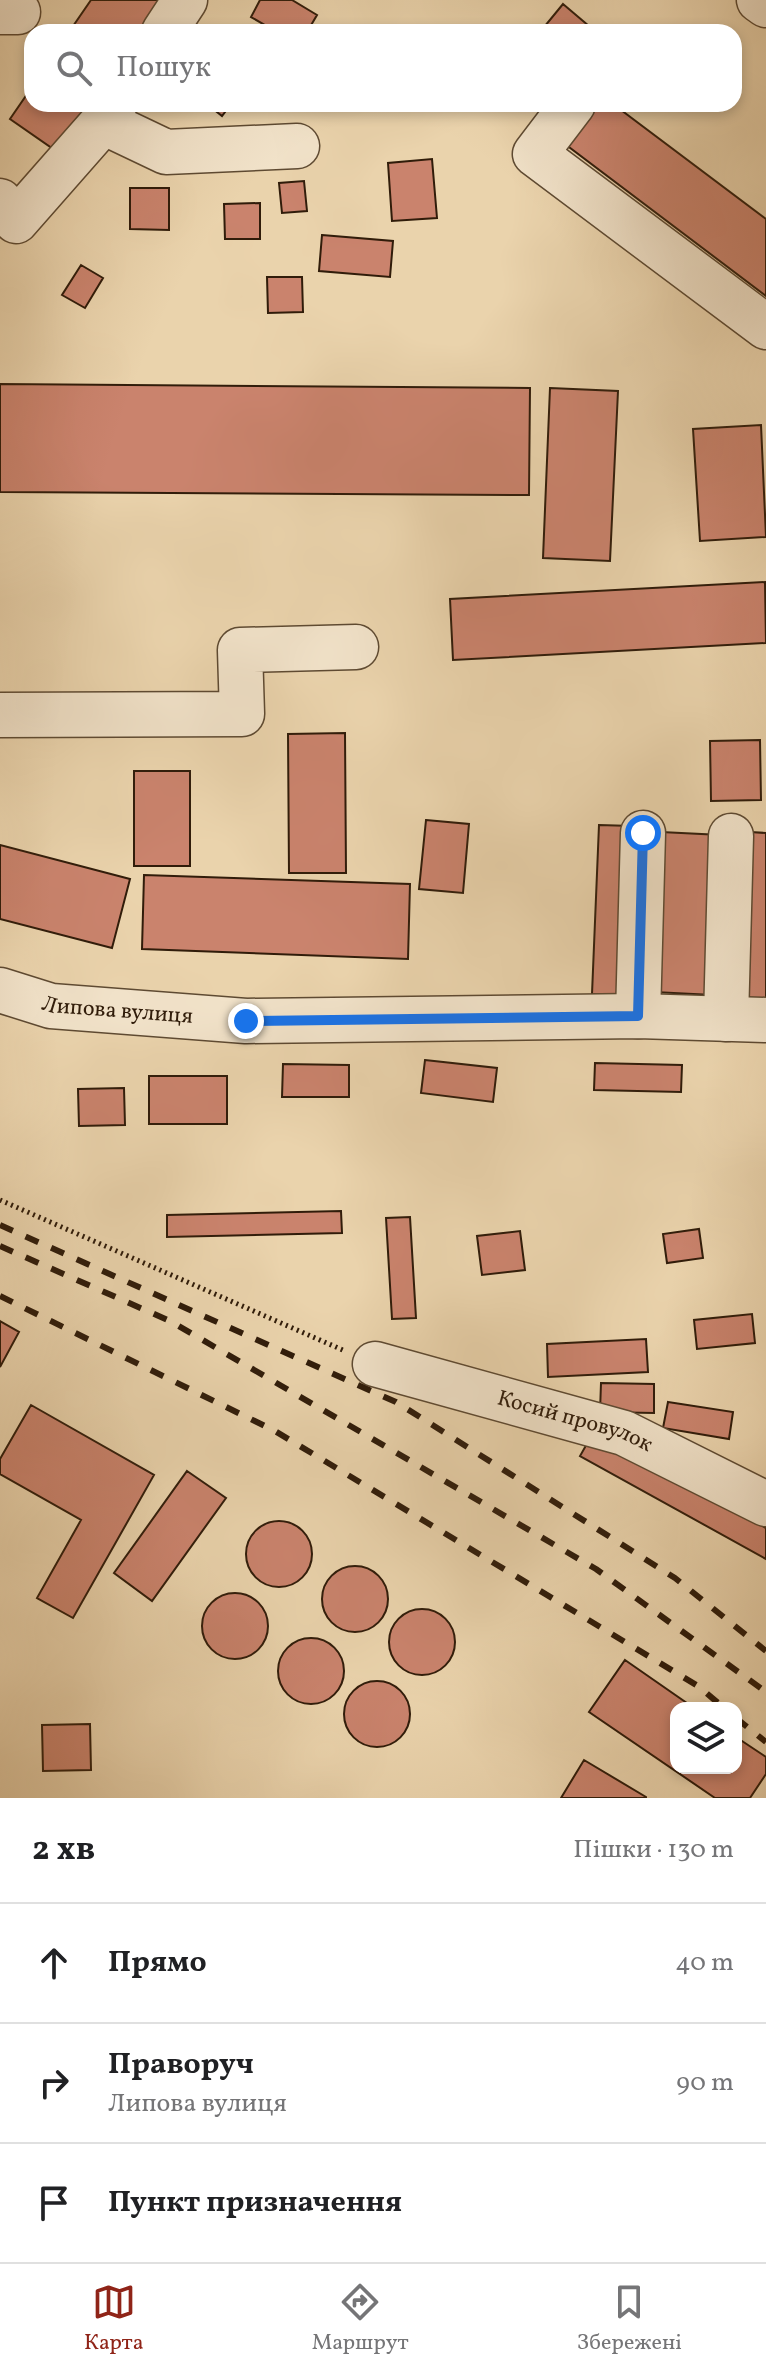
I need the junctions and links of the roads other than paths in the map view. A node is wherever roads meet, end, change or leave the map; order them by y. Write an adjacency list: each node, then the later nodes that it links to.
1 (185, 0): 4 (street)
2 (759, 0): 3 (street)
3 (766, 5)
4 (169, 24)
5 (567, 112): 9 (street)
6 (109, 113): 7 (street); 8 (street)
7 (297, 146)
8 (0, 201)
9 (766, 327)
10 (356, 647): 11 (street)
11 (0, 715)
12 (643, 833): 15 (street)
13 (731, 836): 16 (street)
14 (0, 990): 15 (street, Липова вулиця)
15 (638, 1016): 16 (street, Липова вулиця)
16 (746, 1019)
17 (375, 1364): 18 (street, Косий провулок)
18 (766, 1504)

